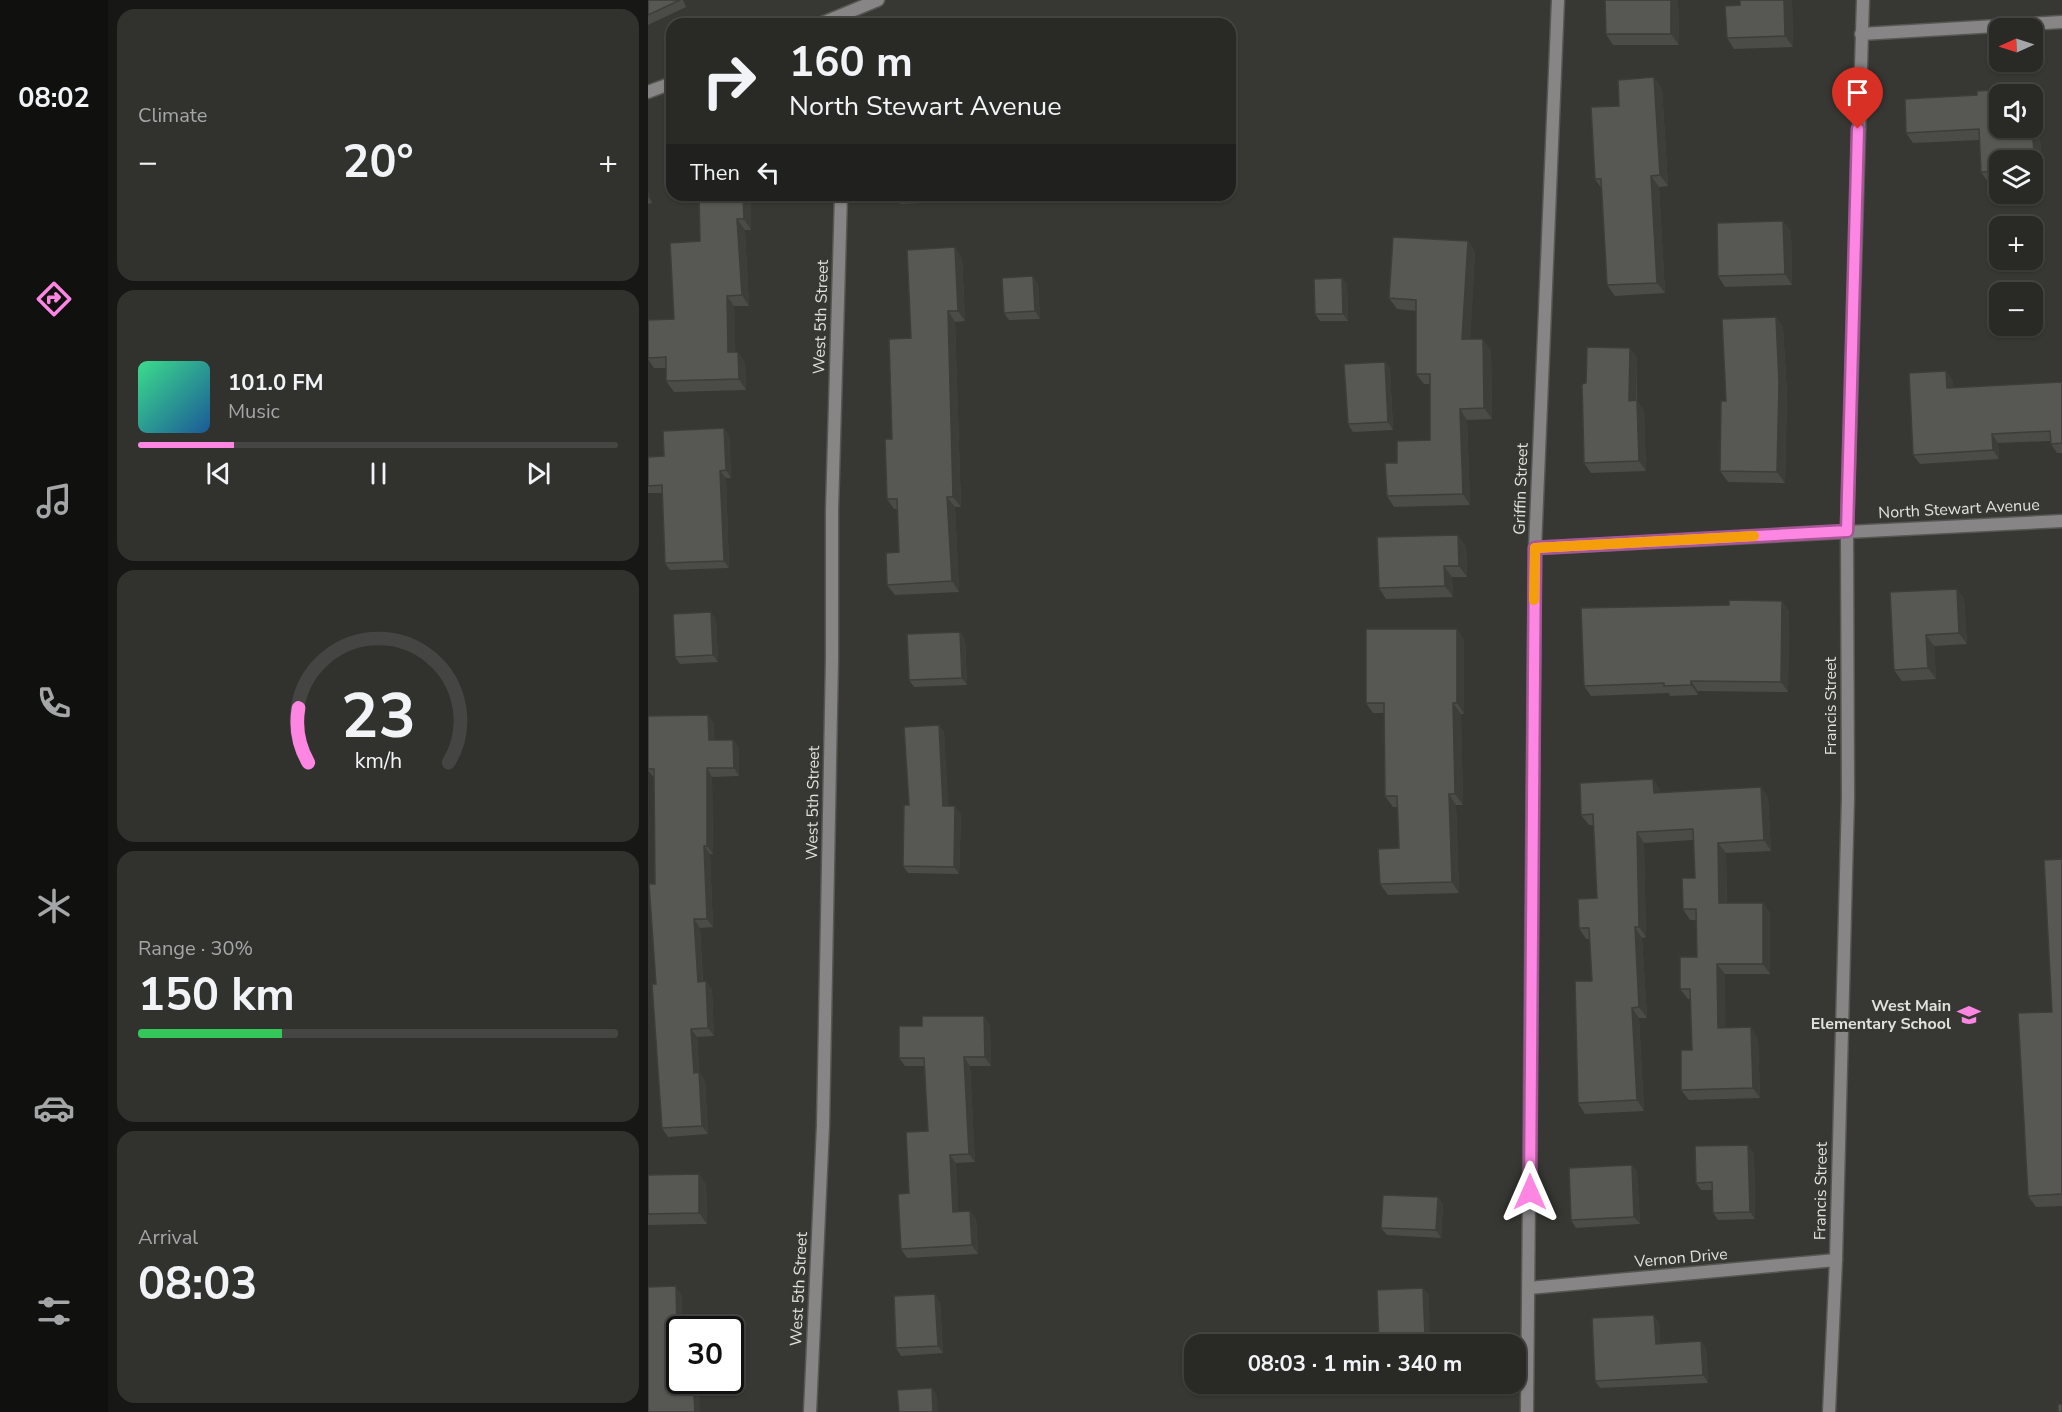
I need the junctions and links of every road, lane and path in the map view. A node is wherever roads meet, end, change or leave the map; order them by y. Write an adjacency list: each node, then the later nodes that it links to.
1 (878, 0): 4 (street)
2 (1558, 0): 12 (street, Griffin Street)
3 (1863, 0): 6 (street, Francis Street)
4 (834, 18)
5 (2062, 22): 6 (street)
6 (1861, 34): 11 (street, Francis Street)
7 (666, 85): 8 (street)
8 (648, 92)
9 (841, 201): 15 (street, West 5th Street)
10 (2062, 521): 11 (street, North Stewart Avenue)
11 (1847, 531): 12 (street, North Stewart Avenue); 13 (street, Francis Street)
12 (1535, 548): 14 (street, Griffin Street)
13 (1836, 1260): 14 (street, Vernon Drive); 17 (street, Francis Street)
14 (1529, 1288): 16 (street, Griffin Street)
15 (810, 1412)
16 (1527, 1412)
17 (1829, 1412)

